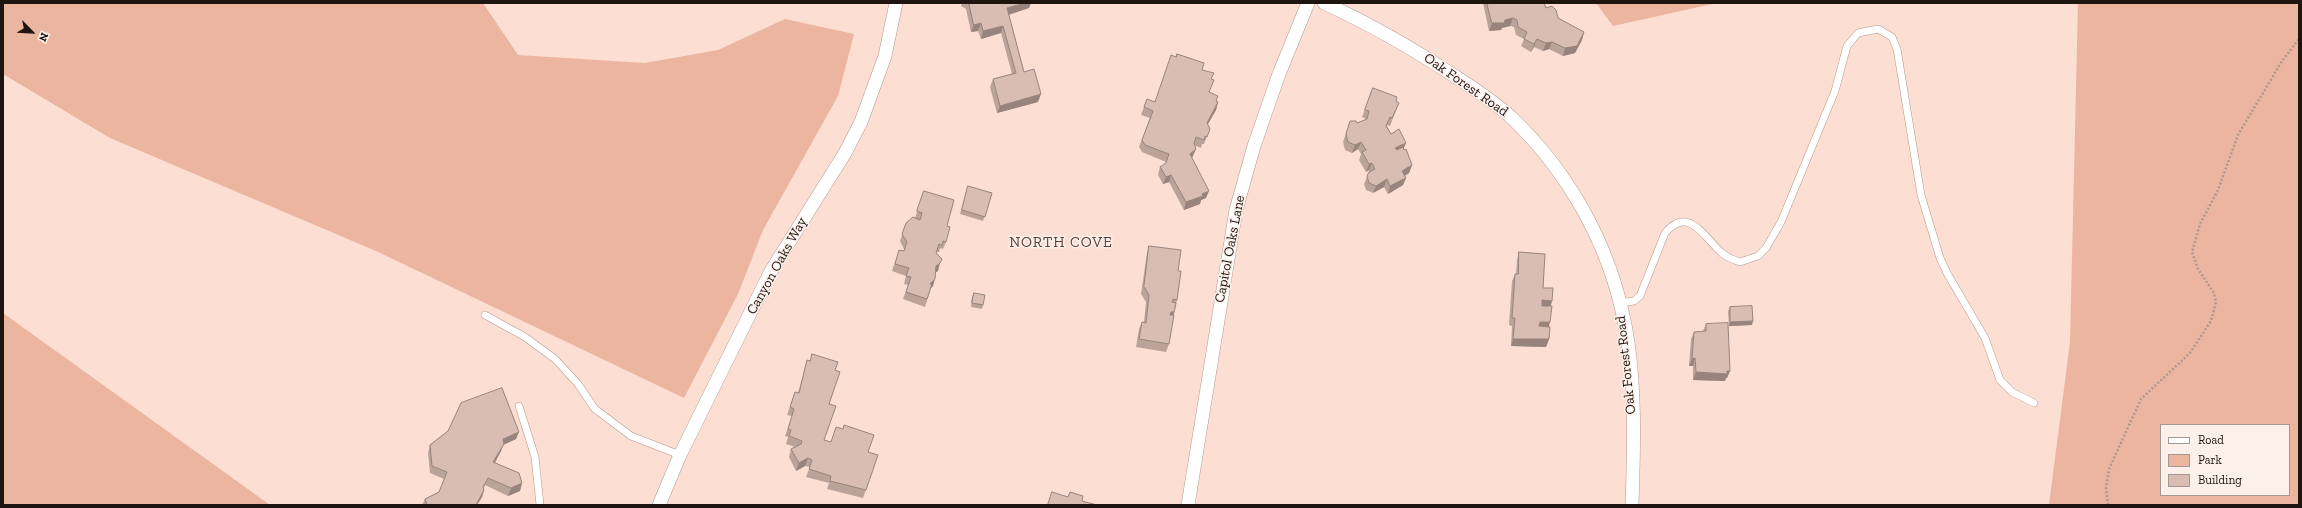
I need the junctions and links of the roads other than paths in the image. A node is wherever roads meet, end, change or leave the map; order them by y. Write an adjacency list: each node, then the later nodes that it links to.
1 (896, 3): 8 (street, Canyon Oaks Way)
2 (1308, 3): 11 (street, Capitol Oaks Lane)
3 (1324, 3): 4 (street, Oak Forest Road)
4 (1619, 303): 6 (lane); 12 (street, Oak Forest Road)
5 (485, 315): 8 (lane)
6 (2034, 403)
7 (519, 406): 9 (lane)
8 (680, 455): 10 (street, Canyon Oaks Way)
9 (540, 505)
10 (659, 505)
11 (1188, 505)
12 (1632, 505)

